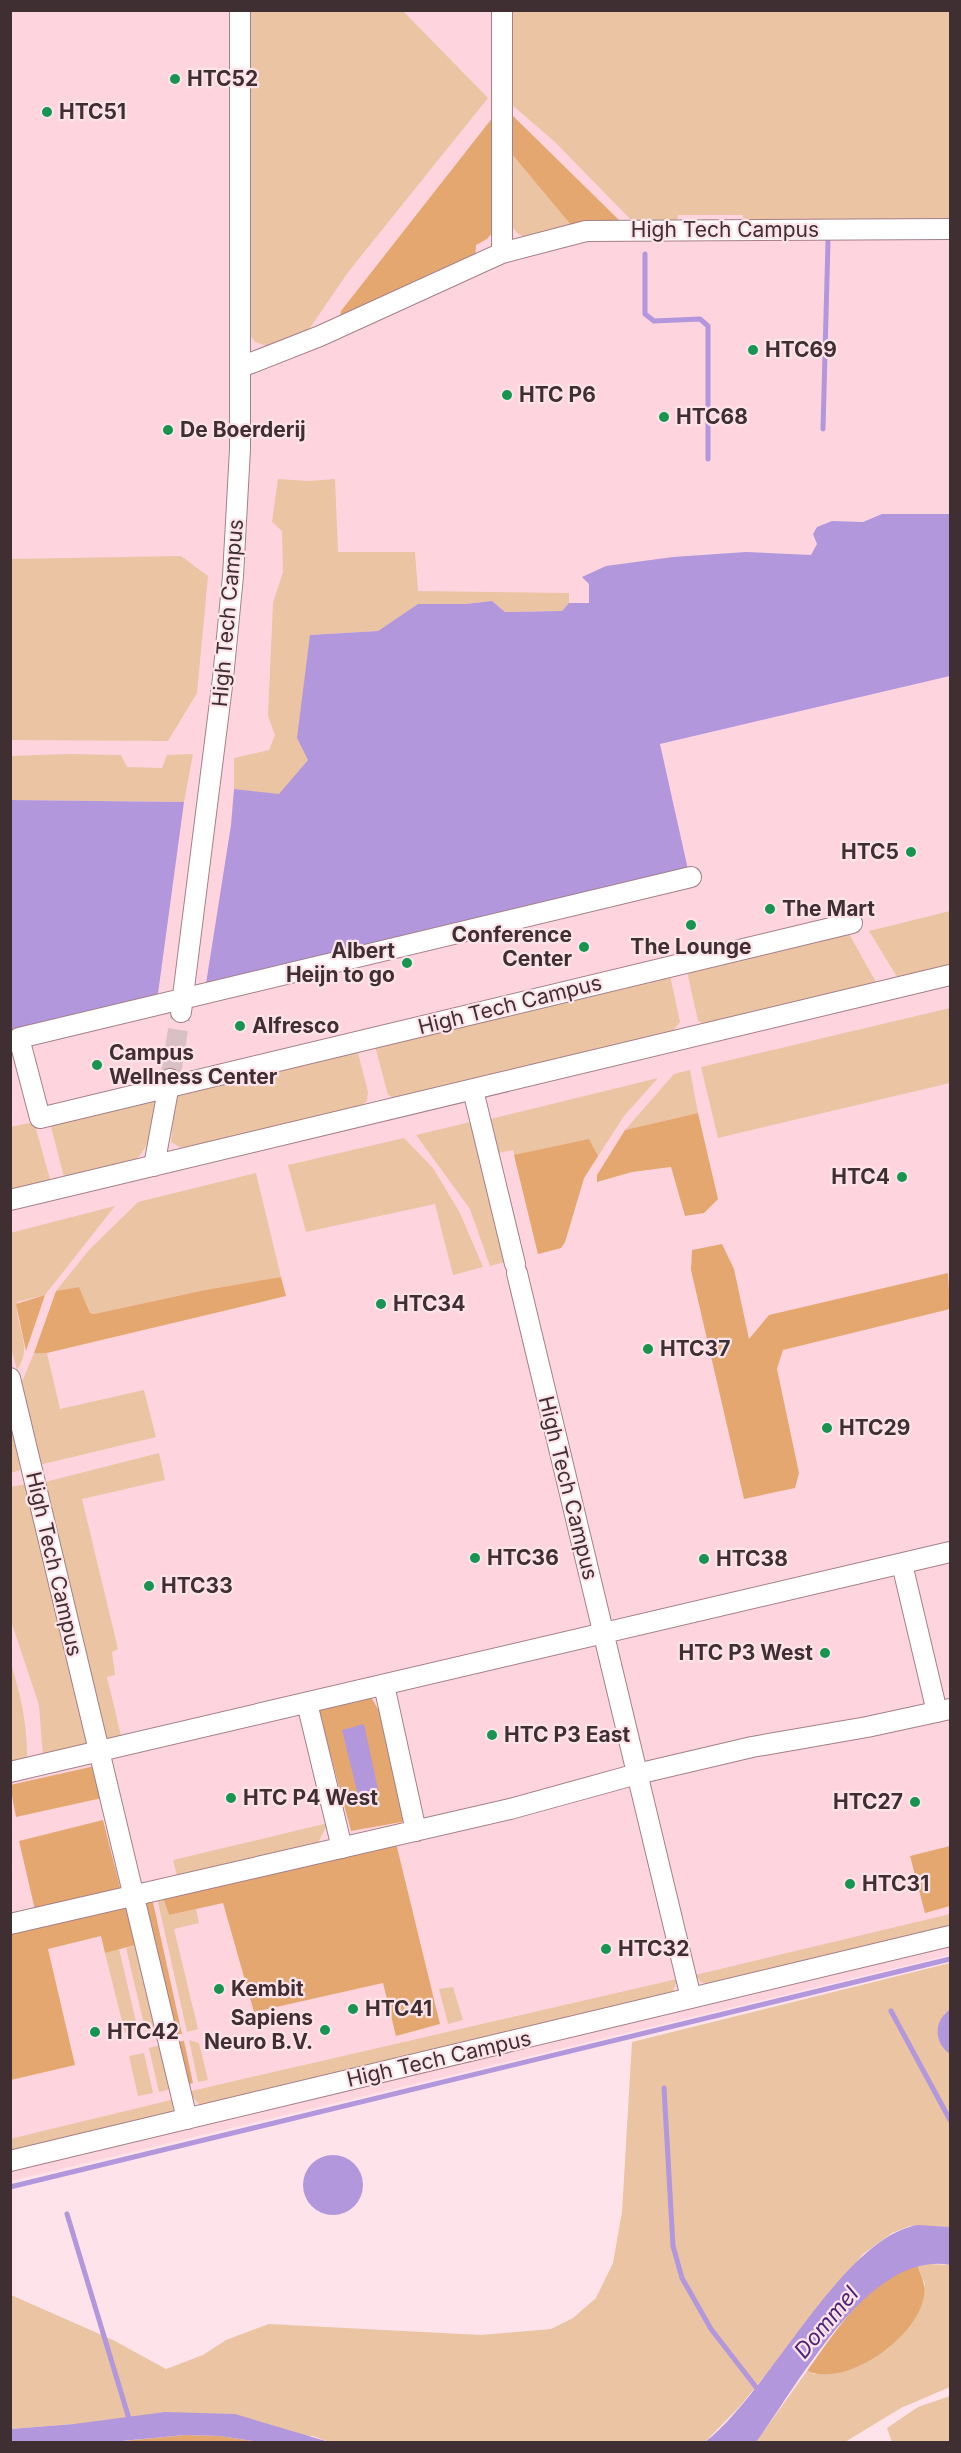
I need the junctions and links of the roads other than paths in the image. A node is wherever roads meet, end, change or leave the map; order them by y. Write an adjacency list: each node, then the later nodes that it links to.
1 (240, 10): 5 (street, High Tech Campus)
2 (502, 10): 4 (street)
3 (951, 229): 4 (street, High Tech Campus)
4 (502, 252): 5 (street, High Tech Campus)
5 (241, 367): 9 (street, High Tech Campus)
6 (691, 877): 9 (street, High Tech Campus)
7 (852, 923): 10 (street, High Tech Campus)
8 (951, 975): 11 (street)
9 (182, 1006): 10 (street, High Tech Campus)
10 (169, 1083): 12 (street)
11 (473, 1090): 12 (street); 17 (street, High Tech Campus)
12 (154, 1166): 13 (street)
13 (10, 1200)
14 (10, 1378): 21 (street, High Tech Campus)
15 (951, 1552): 16 (street)
16 (902, 1564): 17 (street); 20 (street)
17 (604, 1633): 18 (street); 23 (street, High Tech Campus)
18 (384, 1684): 19 (street); 24 (street)
19 (307, 1702): 21 (street); 25 (street)
20 (944, 1710): 23 (street)
21 (98, 1750): 22 (street); 26 (street, High Tech Campus)
22 (10, 1772)
23 (637, 1774): 24 (street); 29 (street, High Tech Campus)
24 (416, 1831): 25 (street)
25 (342, 1848): 26 (street)
26 (134, 1896): 27 (street); 30 (street, High Tech Campus)
27 (10, 1924)
28 (951, 1936): 29 (street, High Tech Campus)
29 (692, 1998): 30 (street, High Tech Campus)
30 (187, 2119): 31 (street, High Tech Campus)
31 (10, 2161)

